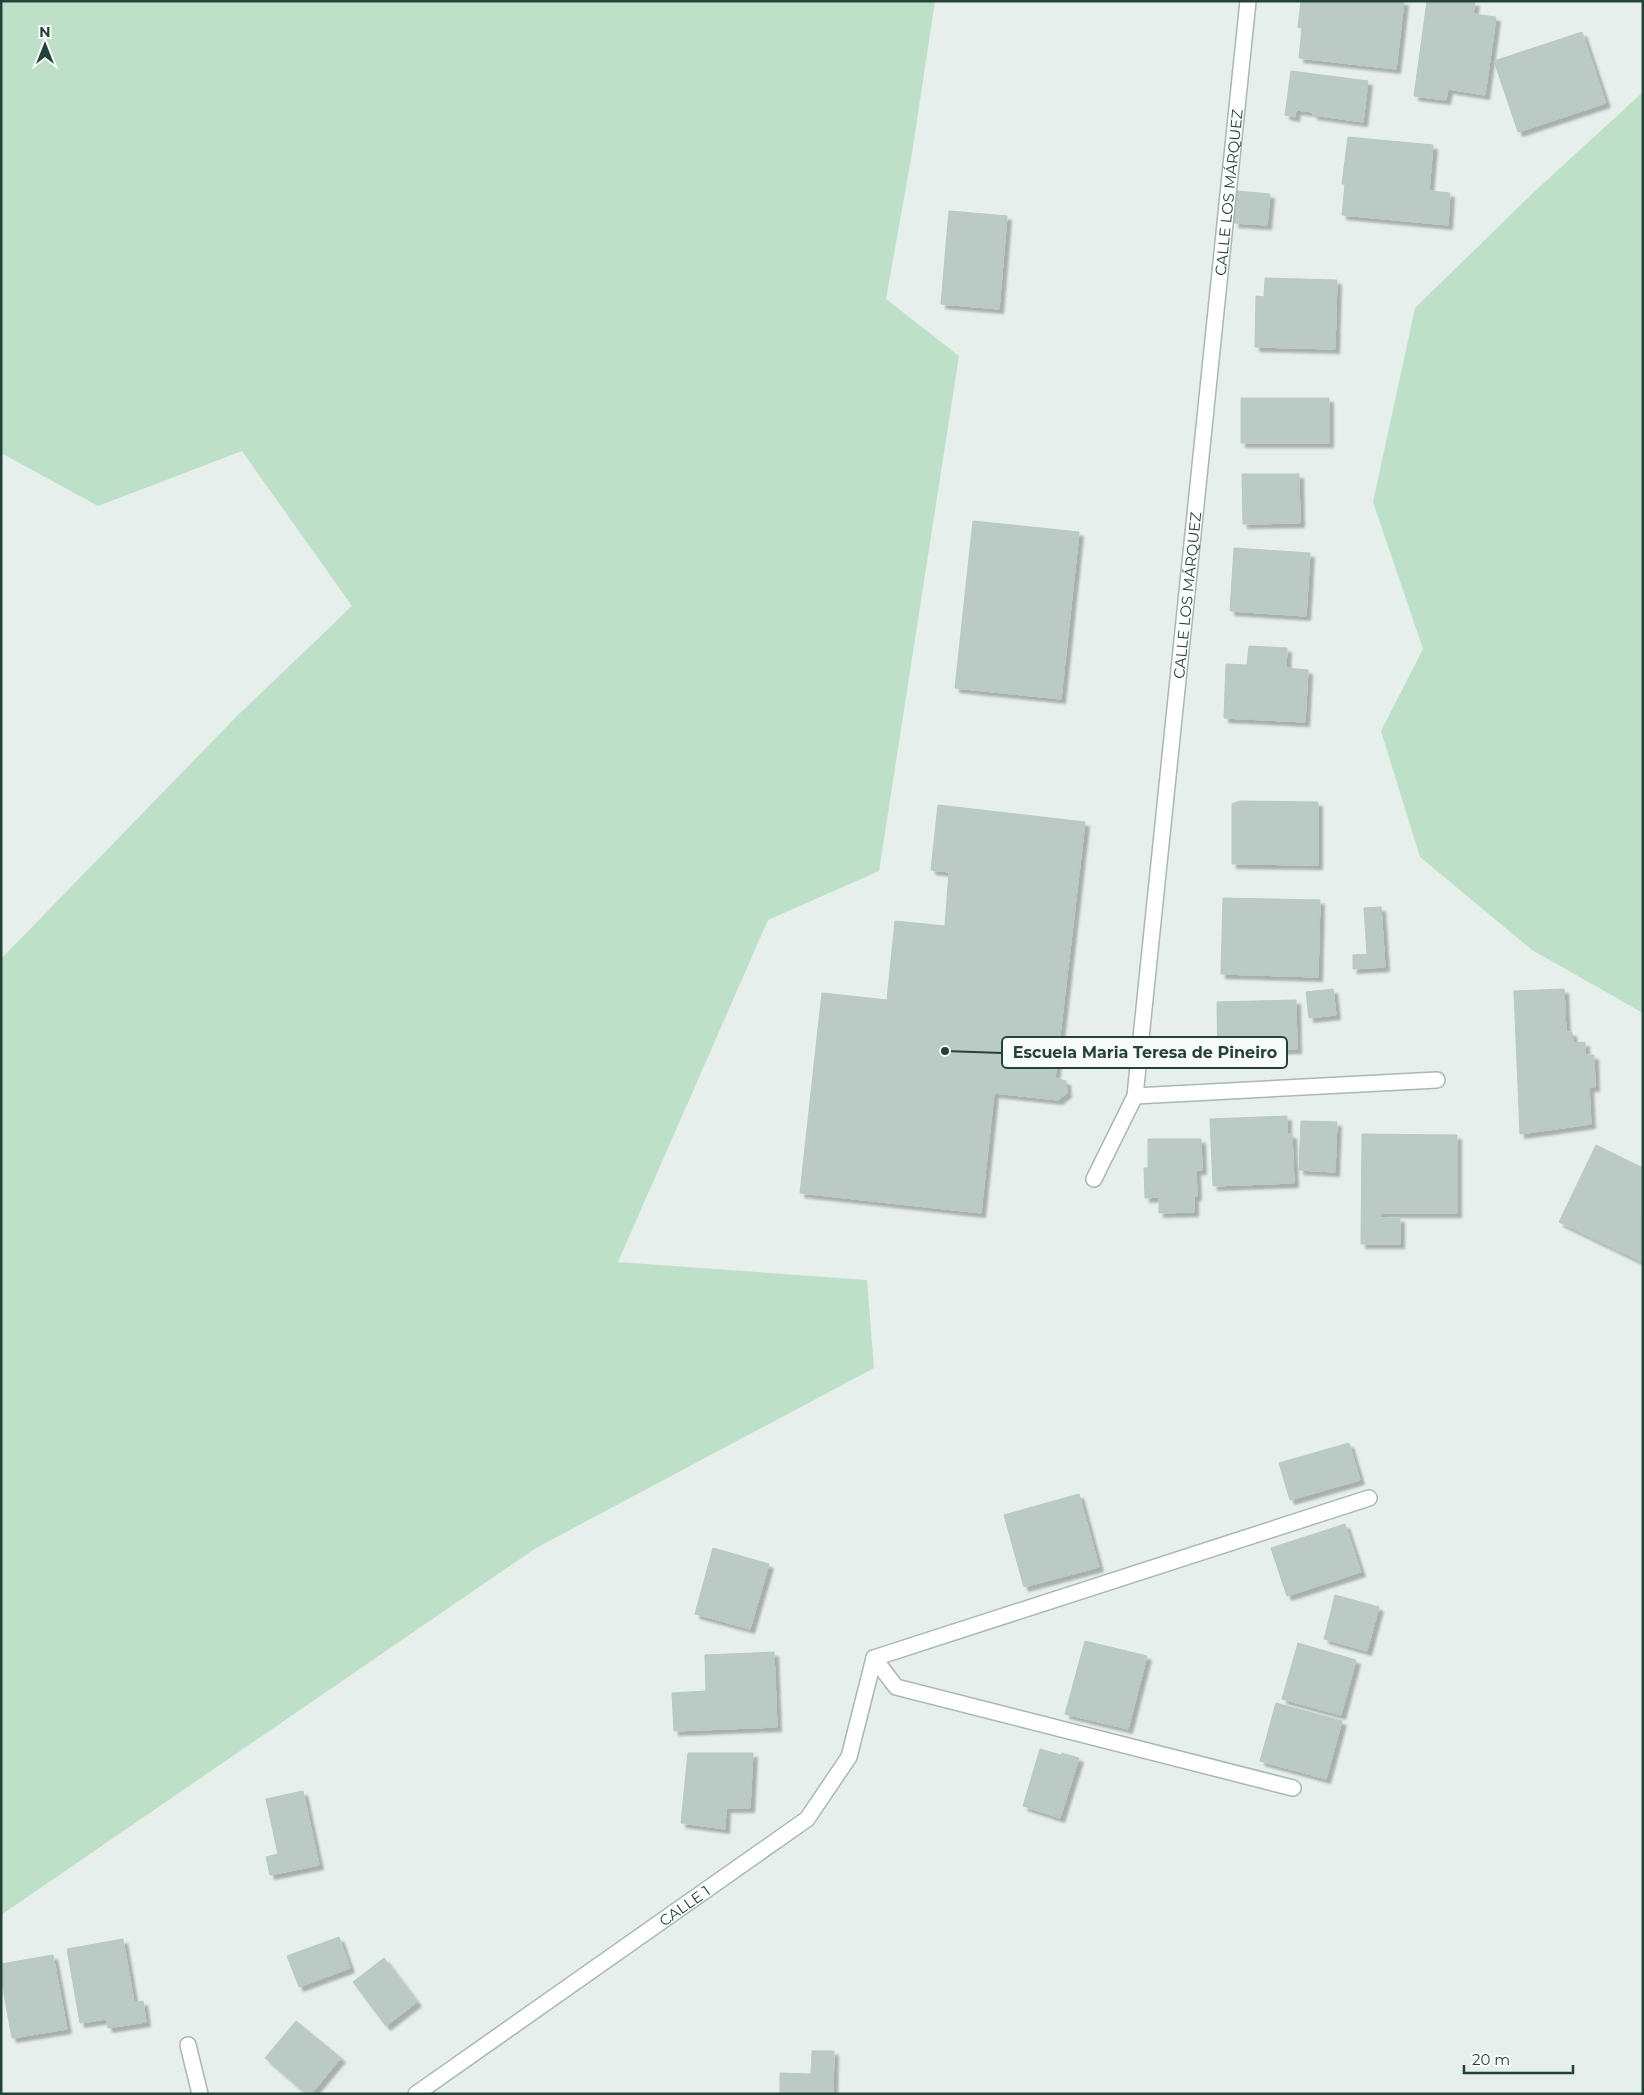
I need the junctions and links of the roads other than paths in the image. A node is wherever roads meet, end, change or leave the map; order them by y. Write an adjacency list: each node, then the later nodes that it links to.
1 (1248, 1): 3 (street, CALLE LOS MÁRQUEZ)
2 (1437, 1080): 3 (street)
3 (1135, 1096): 4 (street, CALLE LOS MÁRQUEZ)
4 (1094, 1180)
5 (1370, 1498): 6 (street)
6 (874, 1658): 7 (street); 10 (street, CALLE 1)
7 (1293, 1788)
8 (188, 2044): 9 (street)
9 (200, 2094)
10 (416, 2094)

